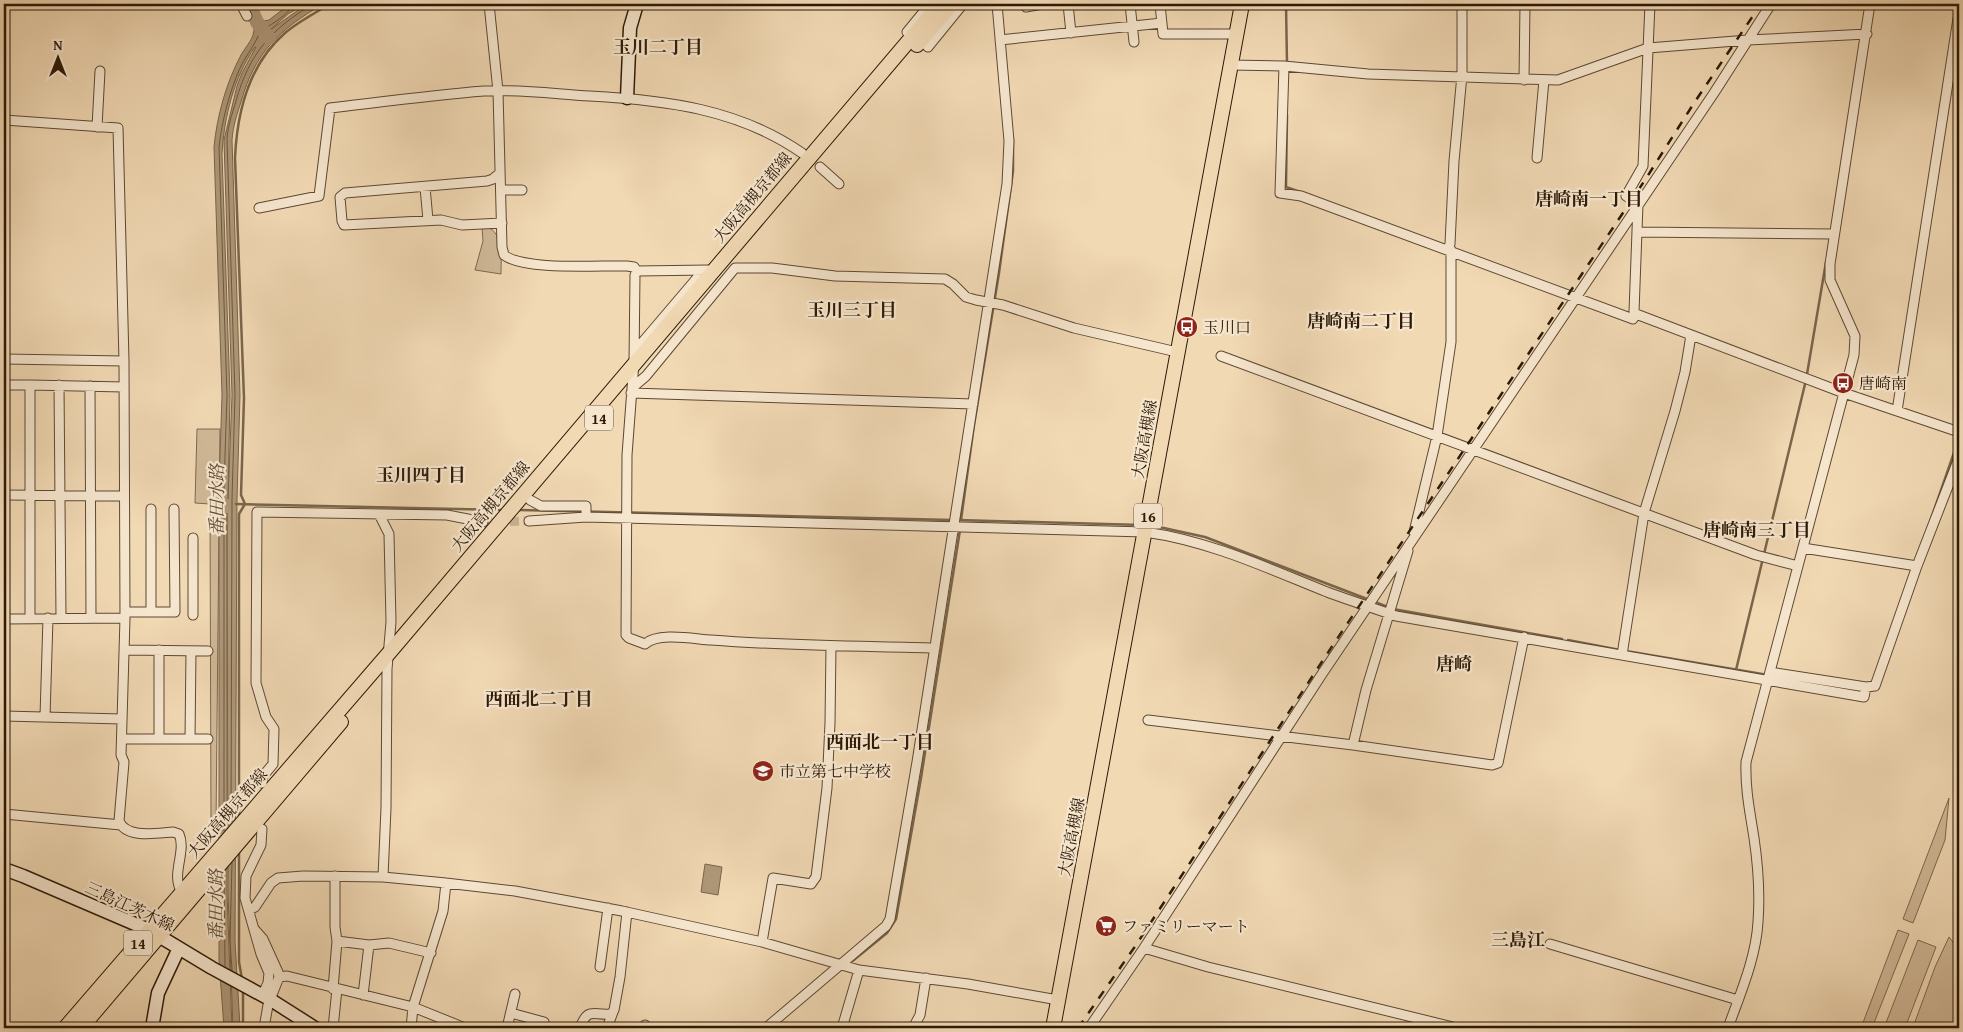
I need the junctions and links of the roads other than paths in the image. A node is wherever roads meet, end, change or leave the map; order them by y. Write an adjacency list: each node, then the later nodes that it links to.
1 (241, 4): 23 (street)
2 (489, 4): 42 (street)
3 (637, 4): 43 (main road)
4 (930, 4): 28 (street)
5 (940, 4): 68 (main road, 大阪高槻京都線 / 14)
6 (952, 4): 75 (main road, 大阪高槻京都線 / 14)
7 (963, 4): 34 (street)
8 (997, 4): 31 (street)
9 (1026, 4): 10 (street)
10 (1042, 4)
11 (1068, 4): 27 (street)
12 (1130, 4): 25 (street)
13 (1160, 4): 24 (street)
14 (1242, 4): 29 (main road, 大阪高槻線 / 16)
15 (1462, 4): 39 (street)
16 (1525, 4): 40 (street)
17 (1650, 4): 35 (street)
18 (1771, 4): 32 (street)
19 (1870, 4): 30 (street)
20 (1952, 4): 21 (street)
21 (1959, 6)
22 (1959, 12): 26 (street)
23 (247, 16)
24 (1162, 23): 25 (street); 29 (street)
25 (1133, 26): 27 (street); 33 (street)
26 (1958, 28): 79 (street)
27 (1071, 33): 31 (street)
28 (910, 34)
29 (1236, 34): 36 (main road, 大阪高槻線 / 16)
30 (1867, 34): 32 (street); 59 (street)
31 (1000, 40): 63 (street)
32 (1748, 40): 35 (street); 54 (street)
33 (1134, 42)
34 (925, 44)
35 (1648, 48): 41 (street); 54 (street)
36 (1230, 65): 37 (street); 66 (main road, 大阪高槻線 / 16)
37 (1284, 66): 39 (street); 60 (street)
38 (100, 71): 45 (street)
39 (1462, 76): 40 (street); 60 (street)
40 (1524, 80): 41 (street)
41 (1544, 80): 47 (street)
42 (498, 91): 43 (street); 49 (street); 55 (street)
43 (627, 98): 46 (street)
44 (4, 120): 45 (street)
45 (97, 127): 70 (street)
46 (802, 153)
47 (1538, 158)
48 (820, 167): 50 (street)
49 (500, 173): 51 (street); 52 (street)
50 (839, 184)
51 (425, 188): 56 (street); 56 (street)
52 (501, 190): 53 (street); 57 (street)
53 (522, 190)
54 (1638, 204): 58 (street); 62 (street)
55 (259, 208)
56 (428, 220): 57 (street)
57 (502, 223): 61 (street)
58 (1638, 232): 59 (street); 64 (street)
59 (1834, 234): 77 (street)
60 (1449, 250): 62 (street); 81 (street)
61 (637, 271): 68 (street); 68 (street)
62 (1575, 298): 64 (street); 82 (street)
63 (989, 303): 66 (street); 75 (street); 78 (street)
64 (1636, 314): 65 (street)
65 (1691, 335): 77 (street); 92 (street)
66 (1177, 352): 99 (main road, 大阪高槻線 / 16)
67 (1221, 356): 81 (street)
68 (634, 357): 75 (street); 124 (main road, 大阪高槻京都線 / 14)
69 (4, 359): 70 (street)
70 (124, 361): 76 (street)
71 (4, 384): 72 (street)
72 (30, 385): 73 (street); 85 (street)
73 (59, 385): 74 (street); 86 (street)
74 (90, 386): 76 (street); 87 (street)
75 (632, 386): 78 (street); 89 (main road, 大阪高槻京都線 / 14); 95 (street)
76 (124, 387): 88 (street)
77 (1844, 393): 79 (street); 102 (street)
78 (973, 404): 98 (street)
79 (1897, 411): 80 (street)
80 (1959, 432)
81 (1437, 436): 82 (street); 101 (street)
82 (1473, 450): 92 (street); 101 (street)
83 (1959, 458): 104 (street)
84 (4, 495): 85 (street)
85 (30, 496): 86 (street); 112 (street)
86 (60, 496): 87 (street); 114 (street)
87 (90, 496): 88 (street); 115 (street)
88 (124, 496): 110 (street)
89 (530, 500): 94 (street); 126 (main road, 大阪高槻京都線 / 14)
90 (151, 509): 108 (street)
91 (174, 509): 106 (street)
92 (1644, 513): 103 (street); 125 (street)
93 (379, 514): 97 (street); 124 (street); 138 (street)
94 (586, 517): 95 (street); 96 (street)
95 (626, 518): 98 (street); 118 (street)
96 (529, 521)
97 (483, 522)
98 (954, 526): 99 (street); 119 (street)
99 (1145, 532): 107 (street); 168 (main road, 大阪高槻線 / 16)
100 (192, 538): 105 (street)
101 (1411, 542): 107 (street); 109 (street)
102 (1803, 548): 103 (street); 104 (street)
103 (1798, 566): 127 (street)
104 (1917, 566): 127 (street)
105 (193, 597): 106 (street); 111 (street)
106 (175, 598): 108 (street)
107 (1368, 606): 109 (street); 132 (street)
108 (151, 612): 110 (street)
109 (1388, 613): 117 (street); 137 (street)
110 (125, 615): 115 (street); 120 (street)
111 (192, 615)
112 (30, 618): 113 (street); 116 (street)
113 (48, 618): 114 (street); 129 (street)
114 (61, 618): 115 (street)
115 (91, 618)
116 (4, 619)
117 (1524, 638): 125 (street); 137 (street)
118 (831, 646): 119 (street); 153 (street)
119 (935, 648): 159 (street)
120 (124, 650): 121 (street); 130 (street)
121 (159, 650): 122 (street); 134 (street)
122 (191, 651): 123 (street); 135 (street)
123 (208, 651)
124 (389, 652): 126 (street); 146 (main road, 大阪高槻京都線 / 14)
125 (1622, 655): 127 (street)
126 (387, 669): 144 (street); 151 (main road, 大阪高槻京都線 / 14)
127 (1769, 676): 169 (street)
128 (4, 716): 129 (street)
129 (45, 717): 130 (street)
130 (122, 719): 133 (street)
131 (1148, 720): 132 (street)
132 (1280, 737): 137 (street); 157 (street)
133 (122, 739): 134 (street); 140 (street)
134 (158, 739): 135 (street)
135 (190, 739): 136 (street)
136 (208, 739)
137 (1352, 745)
138 (262, 783)
139 (4, 814): 140 (street)
140 (121, 825): 146 (street)
141 (262, 829): 148 (street)
142 (4, 869): 151 (main road, 三島江茨木線)
143 (335, 876): 144 (street); 148 (street); 152 (street)
144 (383, 876): 145 (street)
145 (446, 883): 147 (street); 158 (street)
146 (182, 892): 151 (main road, 大阪高槻京都線 / 14)
147 (608, 908): 149 (street); 160 (street)
148 (249, 910): 150 (street)
149 (627, 912): 153 (street); 171 (street)
150 (254, 929): 162 (street); 167 (street)
151 (154, 933): 156 (main road, 三島江茨木線); 174 (main road, 大阪高槻京都線 / 14); 175 (main road, 大阪高槻京都線 / 14)
152 (338, 941): 155 (street); 164 (street)
153 (762, 942): 159 (street)
154 (1550, 944): 169 (street)
155 (369, 945): 158 (street); 166 (street)
156 (179, 948): 167 (main road, 三島江茨木線); 176 (main road)
157 (1144, 948): 189 (street); 190 (street)
158 (431, 954): 170 (street)
159 (839, 965): 161 (street); 185 (street)
160 (600, 966)
161 (859, 970): 163 (street); 186 (street)
162 (279, 977): 164 (street); 167 (street)
163 (926, 978): 168 (street); 187 (street)
164 (335, 989): 166 (street); 179 (street)
165 (515, 994): 172 (street)
166 (363, 995): 170 (street)
167 (267, 998): 177 (street); 178 (main road, 三島江茨木線)
168 (1058, 1000): 188 (main road, 大阪高槻線 / 16)
169 (1738, 1000): 191 (street)
170 (413, 1006): 180 (street); 181 (street)
171 (613, 1012): 183 (street); 184 (street)
172 (511, 1013): 173 (street); 182 (street)
173 (544, 1022)
174 (65, 1028)
175 (81, 1028)
176 (152, 1028)
177 (264, 1028)
178 (315, 1028)
179 (334, 1028)
180 (411, 1028)
181 (465, 1028)
182 (508, 1028)
183 (580, 1028)
184 (607, 1028)
185 (766, 1028)
186 (842, 1028)
187 (913, 1028)
188 (1053, 1028)
189 (1089, 1028)
190 (1457, 1028)
191 (1728, 1028)

